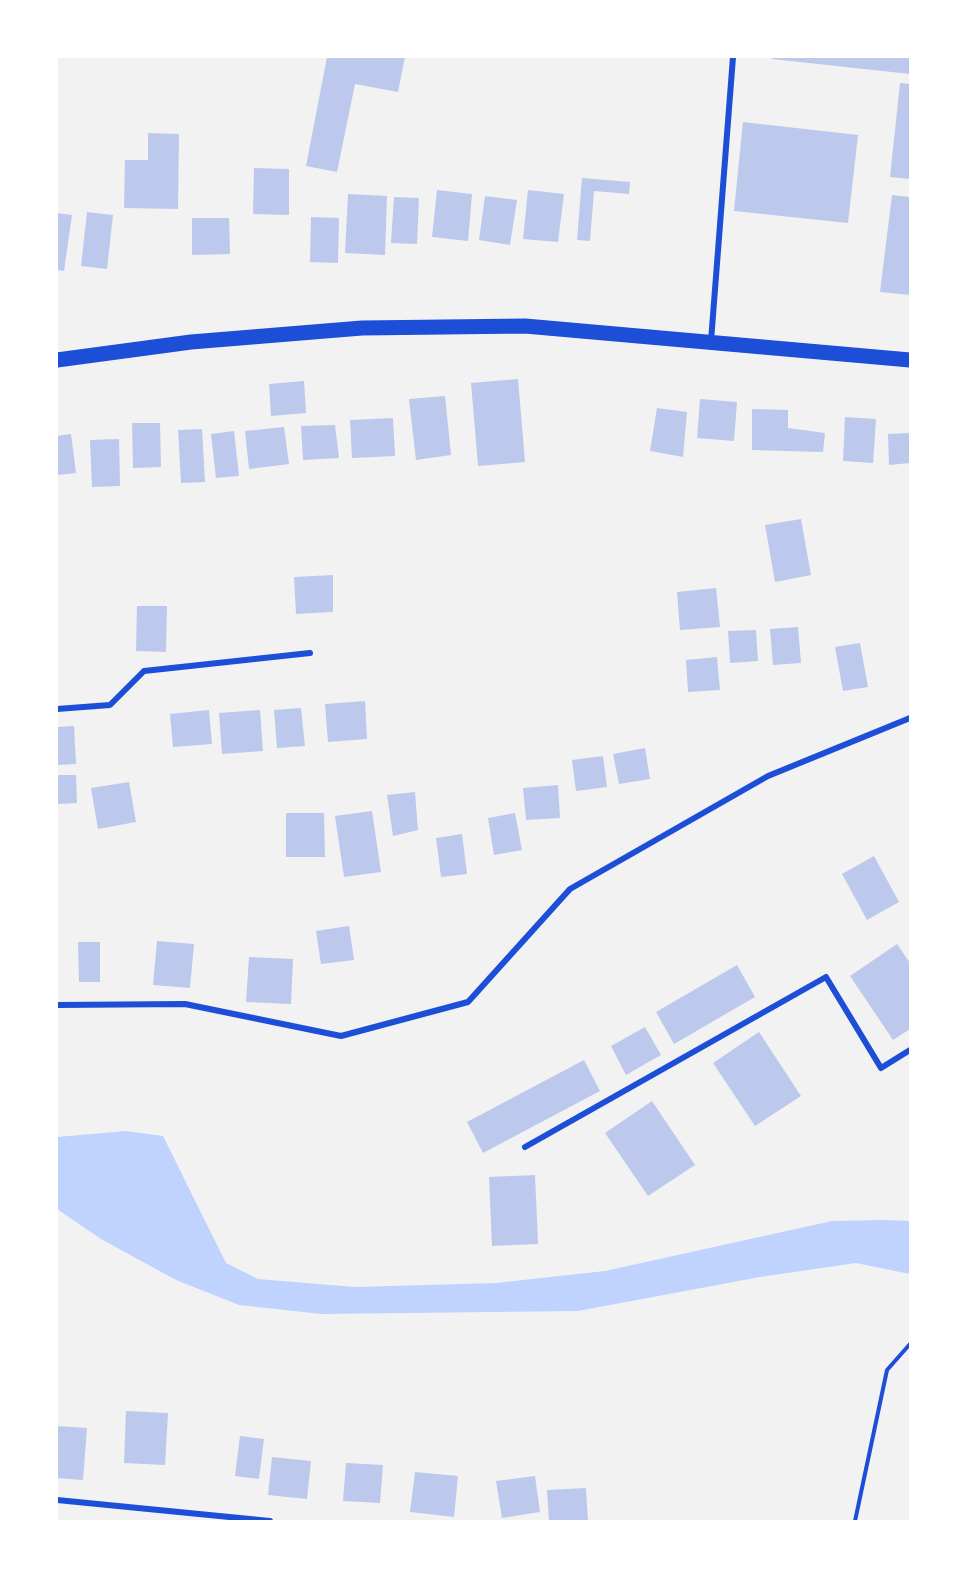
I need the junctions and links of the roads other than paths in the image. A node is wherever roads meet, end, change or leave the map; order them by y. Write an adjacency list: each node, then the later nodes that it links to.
1 (733, 57): 2 (street)
2 (711, 341): 3 (main road); 4 (main road)
3 (57, 360)
4 (910, 360)
5 (309, 653): 6 (street)
6 (57, 709)
7 (910, 718): 8 (street)
8 (57, 1005)
9 (910, 1050): 10 (street)
10 (525, 1147)
11 (57, 1500): 12 (street)
12 (270, 1521)

